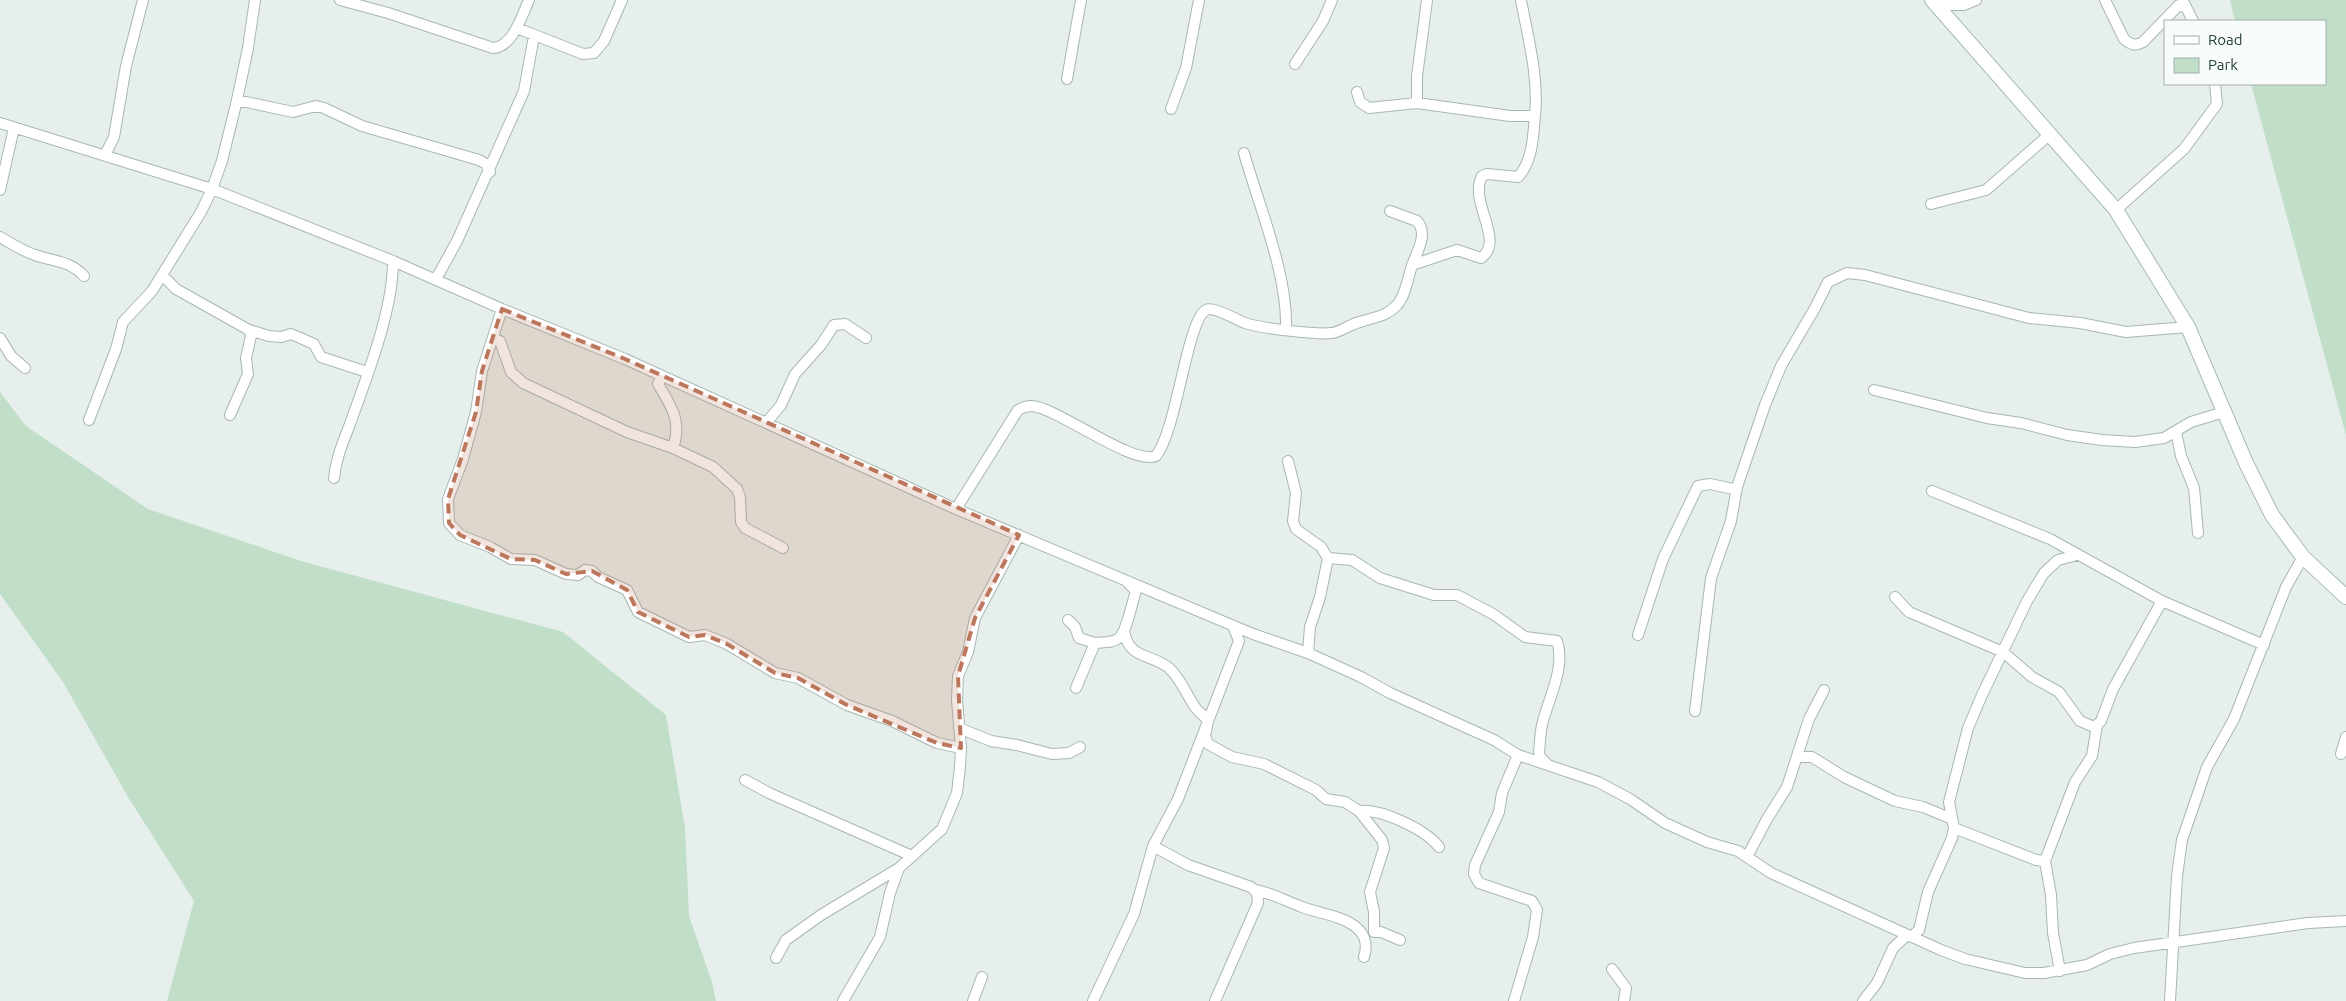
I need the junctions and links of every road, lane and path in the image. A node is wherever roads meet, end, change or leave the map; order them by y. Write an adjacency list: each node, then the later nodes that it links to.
1 (143, 0): 32 (street)
2 (255, 0): 24 (street)
3 (340, 0): 18 (street)
4 (529, 0): 18 (street)
5 (622, 0): 19 (street)
6 (1080, 0): 21 (street)
7 (1199, 0): 26 (street)
8 (1332, 0): 20 (street)
9 (1428, 0): 25 (street)
10 (1522, 0): 27 (street)
11 (1976, 0): 13 (street)
12 (2105, 0): 15 (street)
13 (1934, 2): 30 (street)
14 (2183, 3): 16 (street); 17 (street)
15 (2164, 20)
16 (2164, 20)
17 (2192, 20)
18 (516, 28): 19 (street)
19 (534, 36): 33 (street)
20 (1295, 64)
21 (1067, 79)
22 (2215, 85): 38 (street)
23 (1357, 92): 25 (street)
24 (237, 100): 33 (street); 34 (street)
25 (1417, 103): 27 (street)
26 (1171, 109)
27 (1535, 116): 41 (street)
28 (0, 123): 29 (street)
29 (14, 128): 32 (street); 35 (street)
30 (2050, 134): 36 (street); 38 (street)
31 (1244, 153): 47 (street)
32 (105, 155): 34 (street)
33 (490, 172): 44 (street)
34 (212, 188): 40 (street); 42 (street)
35 (0, 190)
36 (1931, 204)
37 (1390, 210): 41 (street)
38 (2116, 210): 46 (street)
39 (0, 237): 43 (street)
40 (393, 261): 44 (street); 53 (street)
41 (1412, 265): 47 (street)
42 (162, 275): 48 (street); 58 (street)
43 (84, 276)
44 (436, 279): 45 (street)
45 (502, 309): 51 (street); 54 (street)
46 (2188, 327): 56 (street); 64 (street)
47 (1286, 329): 66 (street)
48 (249, 330): 53 (street); 57 (street)
49 (0, 338): 52 (street)
50 (866, 338): 59 (street)
51 (493, 339): 61 (street); 95 (street)
52 (25, 368)
53 (367, 372): 63 (street)
54 (661, 377): 59 (street); 61 (street)
55 (1874, 390): 60 (street)
56 (2224, 412): 60 (street); 71 (street)
57 (230, 414)
58 (89, 420)
59 (766, 423): 66 (street)
60 (2176, 432): 67 (street)
61 (673, 448): 69 (street)
62 (1288, 461): 72 (street)
63 (334, 478)
64 (1737, 487): 81 (street); 89 (street)
65 (1932, 491): 70 (street)
66 (956, 509): 68 (street)
67 (2198, 533)
68 (1018, 535): 73 (street); 92 (street)
69 (782, 548)
70 (2077, 554): 76 (street); 85 (street)
71 (2303, 557): 75 (street); 84 (street)
72 (1328, 558): 86 (street); 99 (street)
73 (1116, 576): 78 (street); 79 (street)
74 (1895, 597): 85 (street)
75 (2346, 597)
76 (2162, 600): 84 (street); 91 (street)
77 (1068, 620): 83 (street)
78 (1233, 626): 80 (street); 82 (street)
79 (1124, 630): 83 (street); 90 (street)
80 (1253, 634): 82 (street); 86 (street)
81 (1638, 635)
82 (1238, 641): 90 (street)
83 (1096, 643): 87 (street)
84 (2264, 645): 115 (street)
85 (2003, 652): 91 (street); 102 (street)
86 (1308, 654): 97 (street)
87 (1076, 688)
88 (1824, 690): 98 (street)
89 (1695, 711)
90 (1208, 721): 101 (street); 103 (street)
91 (2097, 725): 107 (street)
92 (959, 728): 94 (street); 95 (street)
93 (2346, 737): 96 (street)
94 (1080, 747)
95 (961, 748): 105 (street)
96 (2341, 754)
97 (1518, 755): 99 (street); 125 (street)
98 (1799, 757): 102 (street); 106 (street)
99 (1548, 765): 106 (street)
100 (745, 780): 105 (street)
101 (1359, 811): 104 (street); 112 (street)
102 (1953, 823): 107 (street); 113 (street)
103 (1153, 846): 109 (street); 123 (street)
104 (1439, 847)
105 (912, 856): 108 (street)
106 (1748, 857): 113 (street)
107 (2045, 861): 119 (street)
108 (899, 868): 117 (street); 121 (street)
109 (1255, 890): 111 (street); 124 (street)
110 (2346, 921): 115 (street)
111 (1359, 929): 112 (street); 116 (street)
112 (1374, 932): 114 (street)
113 (1909, 936): 119 (street); 127 (street)
114 (1400, 940)
115 (2175, 942): 119 (street); 128 (street)
116 (1364, 957)
117 (776, 958)
118 (1612, 969): 126 (street)
119 (2060, 971)
120 (982, 977): 122 (street)
121 (843, 1001)
122 (973, 1001)
123 (1093, 1001)
124 (1215, 1001)
125 (1514, 1001)
126 (1624, 1001)
127 (1862, 1001)
128 (2170, 1001)

